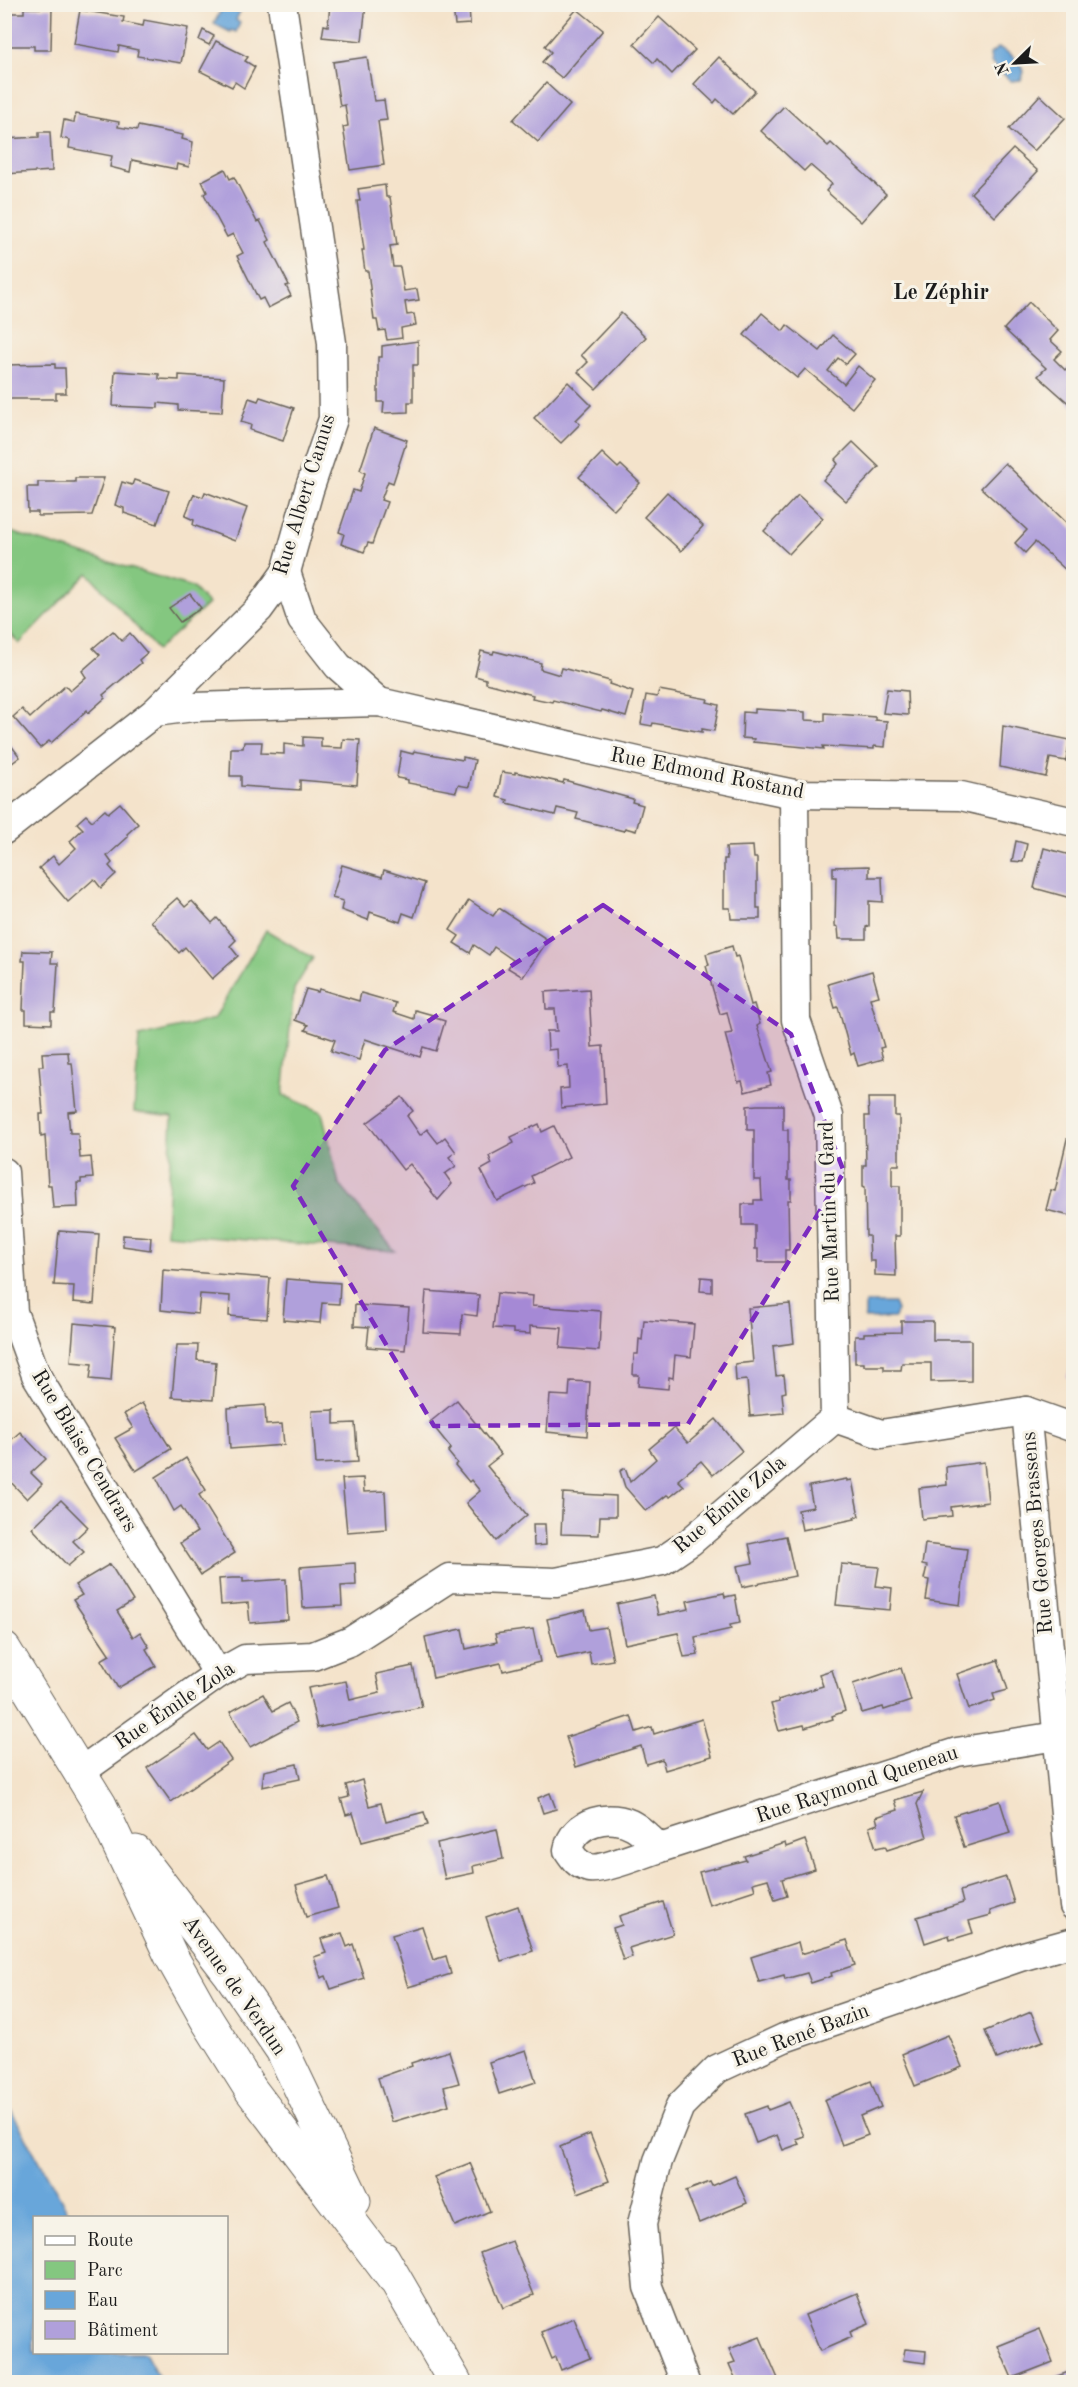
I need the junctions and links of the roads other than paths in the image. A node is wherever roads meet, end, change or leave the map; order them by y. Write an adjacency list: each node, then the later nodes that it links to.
1 (282, 4): 2 (street, Rue Albert Camus)
2 (286, 572): 3 (street, Rue Edmond Rostand); 4 (street, Rue Albert Camus)
3 (379, 702): 4 (street, Rue Edmond Rostand); 5 (street, Rue Edmond Rostand)
4 (155, 712): 7 (street, Rue Albert Camus)
5 (794, 794): 6 (street, Rue Edmond Rostand); 10 (street, Rue Martin du Gard)
6 (1074, 822)
7 (4, 830)
8 (4, 1172): 13 (street, Rue Blaise Cendrars)
9 (1026, 1411): 10 (street); 11 (street); 14 (street, Rue Georges Brassens)
10 (835, 1418): 13 (street, Rue Émile Zola)
11 (1074, 1428)
12 (4, 1649): 15 (main road, Avenue de Verdun)
13 (218, 1674): 15 (street, Rue Émile Zola)
14 (1057, 1736): 17 (street, Rue Raymond Queneau); 18 (street, Rue Georges Brassens)
15 (80, 1772): 16 (main road, Avenue de Verdun)
16 (100, 1805): 20 (main road, Avenue de Verdun); 20 (main road, Avenue de Verdun)
17 (660, 1848)
18 (1074, 1906)
19 (1074, 1942): 22 (street, Rue René Bazin)
20 (393, 2278): 21 (main road, Avenue de Verdun)
21 (455, 2382)
22 (685, 2382)

